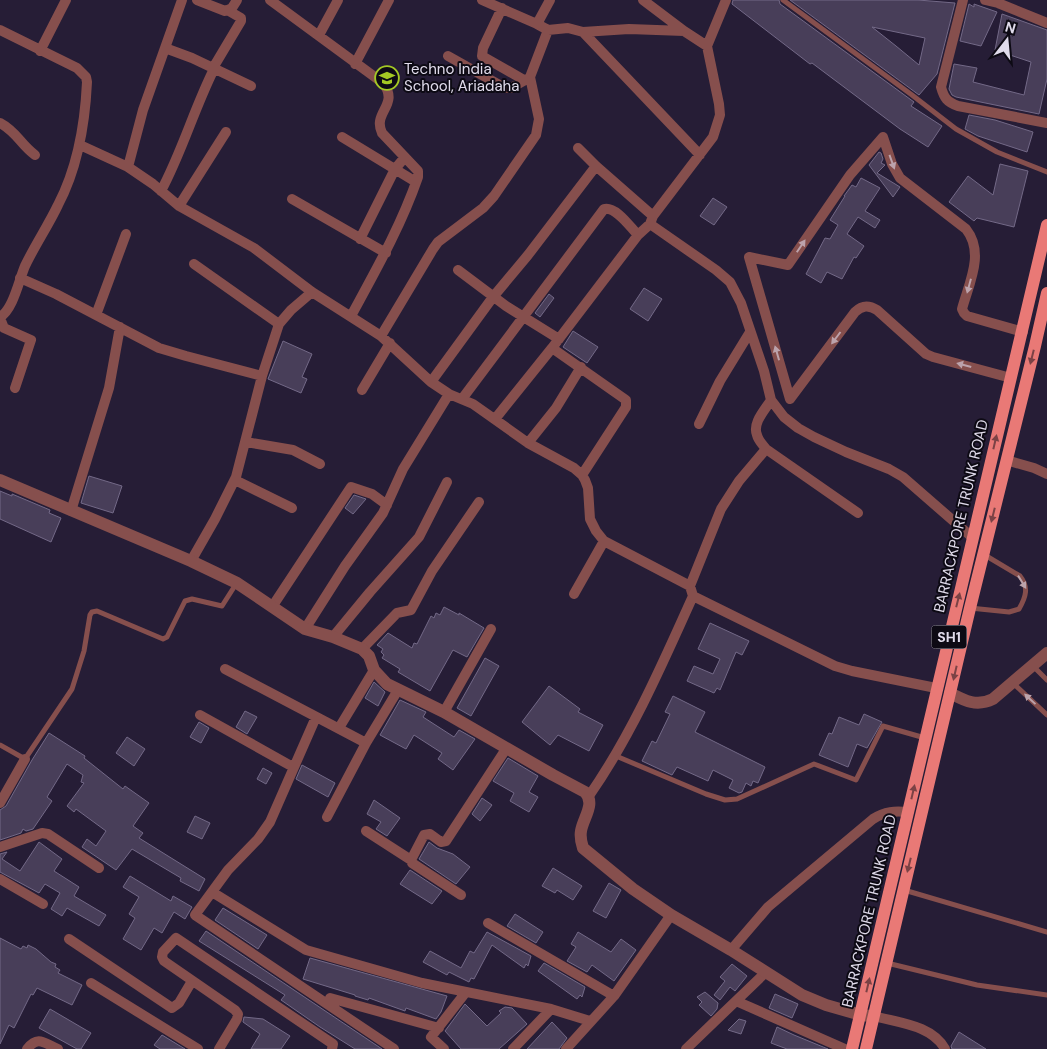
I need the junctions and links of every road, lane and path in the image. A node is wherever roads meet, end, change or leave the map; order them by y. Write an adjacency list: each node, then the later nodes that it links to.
1 (66, 0): 26 (street)
2 (182, 0): 25 (street)
3 (197, 0): 16 (street)
4 (237, 0): 16 (street)
5 (270, 0): 23 (street)
6 (338, 0): 23 (street)
7 (389, 0): 28 (street)
8 (482, 0): 15 (street)
9 (550, 0): 18 (street)
10 (642, 0): 22 (street)
11 (726, 0): 24 (street)
12 (783, 0): 44 (lane)
13 (964, 0): 32 (street)
14 (986, 0): 17 (street)
15 (502, 8): 18 (street); 30 (street)
16 (229, 11): 29 (street)
17 (1047, 23)
18 (537, 24): 20 (street)
19 (0, 30): 26 (street)
20 (548, 30): 21 (street); 30 (street)
21 (583, 32): 22 (street); 39 (street)
22 (684, 32): 24 (street)
23 (319, 35): 28 (street)
24 (708, 46): 39 (street)
25 (165, 48): 29 (street); 42 (street)
26 (40, 51): 36 (street)
27 (448, 56): 30 (street)
28 (354, 64): 40 (street)
29 (213, 68): 31 (street); 46 (street)
30 (527, 79): 69 (street)
31 (251, 86)
32 (1047, 122)
33 (0, 123): 38 (street)
34 (226, 132): 48 (street)
35 (342, 137): 43 (street)
36 (80, 145): 42 (street); 57 (street)
37 (578, 148): 41 (street)
38 (35, 155)
39 (700, 155): 49 (street)
40 (405, 157): 43 (street); 45 (street)
41 (596, 166): 49 (street); 60 (street)
42 (128, 167): 46 (street)
43 (395, 169): 45 (street); 53 (street)
44 (1047, 172)
45 (416, 182): 54 (street)
46 (162, 191): 48 (street)
47 (292, 199): 53 (street)
48 (179, 206): 58 (street)
49 (651, 220): 52 (street); 67 (street)
50 (1047, 225): 68 (main road, BARRACKPORE TRUNK ROAD / SH1)
51 (126, 234): 61 (street)
52 (638, 236): 63 (street); 70 (street)
53 (360, 239): 54 (street)
54 (386, 253): 62 (street)
55 (194, 264): 65 (street)
56 (458, 270): 60 (street)
57 (20, 278): 61 (street); 64 (street)
58 (312, 292): 62 (street); 65 (street)
59 (1047, 293): 87 (main road, BARRACKPORE TRUNK ROAD / SH1, one-way to 87)
60 (493, 297): 63 (street); 76 (street)
61 (96, 315): 66 (street)
62 (351, 316): 69 (street)
63 (522, 316): 70 (street); 80 (street)
64 (0, 318): 77 (street)
65 (279, 324): 74 (street)
66 (120, 327): 74 (street); 97 (street)
67 (750, 332): 81 (street); 83 (street)
68 (1023, 332): 75 (main road, BARRACKPORE TRUNK ROAD / SH1); 75 (street, one-way to 68)
69 (381, 336): 71 (street)
70 (559, 339): 72 (street)
71 (390, 343): 76 (street); 78 (street)
72 (552, 348): 73 (street); 82 (street)
73 (581, 367): 85 (street); 90 (street)
74 (262, 376): 84 (street)
75 (1011, 378): 99 (main road, BARRACKPORE TRUNK ROAD / SH1, one-way to 75)
76 (431, 382): 79 (street)
77 (15, 388)
78 (362, 390)
79 (449, 394): 80 (street); 95 (street)
80 (462, 399): 82 (street)
81 (771, 400): 86 (street); 99 (street)
82 (495, 419): 85 (street)
83 (699, 424)
84 (246, 442): 88 (street); 92 (street)
85 (528, 443): 90 (street)
86 (766, 449): 98 (street); 104 (street)
87 (1006, 460): 89 (street); 101 (main road, BARRACKPORE TRUNK ROAD / SH1, one-way to 101)
88 (320, 464)
89 (1047, 474)
90 (582, 475): 100 (street)
91 (0, 480): 97 (street)
92 (235, 480): 96 (street); 102 (street)
93 (447, 482): 110 (street)
94 (479, 502): 111 (street)
95 (387, 505): 106 (street); 108 (street)
96 (292, 508)
97 (71, 511): 102 (street)
98 (858, 513)
99 (973, 538): 118 (main road, BARRACKPORE TRUNK ROAD / SH1, one-way to 99)
100 (604, 540): 104 (street); 105 (street)
101 (983, 554): 107 (main road, BARRACKPORE TRUNK ROAD / SH1); 107 (lane, one-way to 107)
102 (191, 562): 103 (street)
103 (237, 583): 106 (street); 131 (lane)
104 (691, 591): 118 (street); 130 (street)
105 (574, 594)
106 (272, 608): 108 (street)
107 (970, 608): 120 (main road, BARRACKPORE TRUNK ROAD / SH1, one-way to 120)
108 (305, 629): 110 (street)
109 (491, 629): 121 (street)
110 (333, 637): 111 (street)
111 (362, 649): 115 (street)
112 (1047, 653): 113 (street)
113 (1034, 666): 116 (lane); 117 (street)
114 (224, 669): 124 (street)
115 (374, 670): 119 (street); 125 (street)
116 (1047, 680)
117 (1013, 683): 120 (street); 122 (lane, one-way to 117)
118 (936, 688): 126 (main road, BARRACKPORE TRUNK ROAD / SH1)
119 (398, 690): 121 (street); 127 (street)
120 (950, 693): 143 (main road, BARRACKPORE TRUNK ROAD / SH1, one-way to 143)
121 (444, 712): 129 (street)
122 (1047, 715)
123 (200, 716): 132 (street)
124 (316, 717): 125 (street); 132 (street)
125 (339, 728): 127 (street)
126 (925, 738): 130 (lane); 136 (main road, BARRACKPORE TRUNK ROAD / SH1, one-way to 126)
127 (366, 743): 137 (street)
128 (0, 745): 131 (lane)
129 (506, 749): 134 (street); 140 (street)
130 (616, 756): 134 (street)
131 (26, 759): 133 (street)
132 (293, 767): 144 (street)
133 (5, 784): 135 (street)
134 (589, 796): 147 (street)
135 (0, 803)
136 (908, 812): 151 (street); 162 (main road, BARRACKPORE TRUNK ROAD / SH1, one-way to 136)
137 (327, 817)
138 (366, 831): 140 (street)
139 (0, 847): 141 (street)
140 (411, 860): 145 (street)
141 (100, 868)
142 (0, 879): 146 (street)
143 (904, 889): 149 (lane); 152 (main road, BARRACKPORE TRUNK ROAD / SH1)
144 (212, 892): 156 (street); 171 (street)
145 (461, 895)
146 (43, 904)
147 (671, 915): 151 (street); 158 (street)
148 (488, 923): 158 (street)
149 (1047, 932)
150 (69, 940): 154 (street)
151 (731, 950): 153 (street)
152 (887, 963): 157 (lane); 163 (main road, BARRACKPORE TRUNK ROAD / SH1)
153 (765, 973): 160 (street); 162 (street)
154 (192, 981): 169 (street); 170 (street)
155 (91, 983): 168 (street)
156 (466, 992): 161 (street); 165 (street)
157 (1047, 995)
158 (614, 996): 164 (street)
159 (330, 998): 165 (street)
160 (736, 1001): 175 (street); 176 (street)
161 (551, 1009): 164 (street); 173 (street)
162 (861, 1015): 163 (street); 177 (main road, BARRACKPORE TRUNK ROAD / SH1)
163 (874, 1016): 178 (main road, BARRACKPORE TRUNK ROAD / SH1); 179 (street)
164 (590, 1021): 174 (street)
165 (439, 1028): 172 (street)
166 (27, 1049): 167 (street)
167 (58, 1049)
168 (198, 1049)
169 (219, 1049)
170 (332, 1049)
171 (394, 1049)
172 (444, 1049)
173 (512, 1049)
174 (566, 1049)
175 (686, 1049)
176 (845, 1049)
177 (852, 1049)
178 (866, 1049)
179 (945, 1049)

